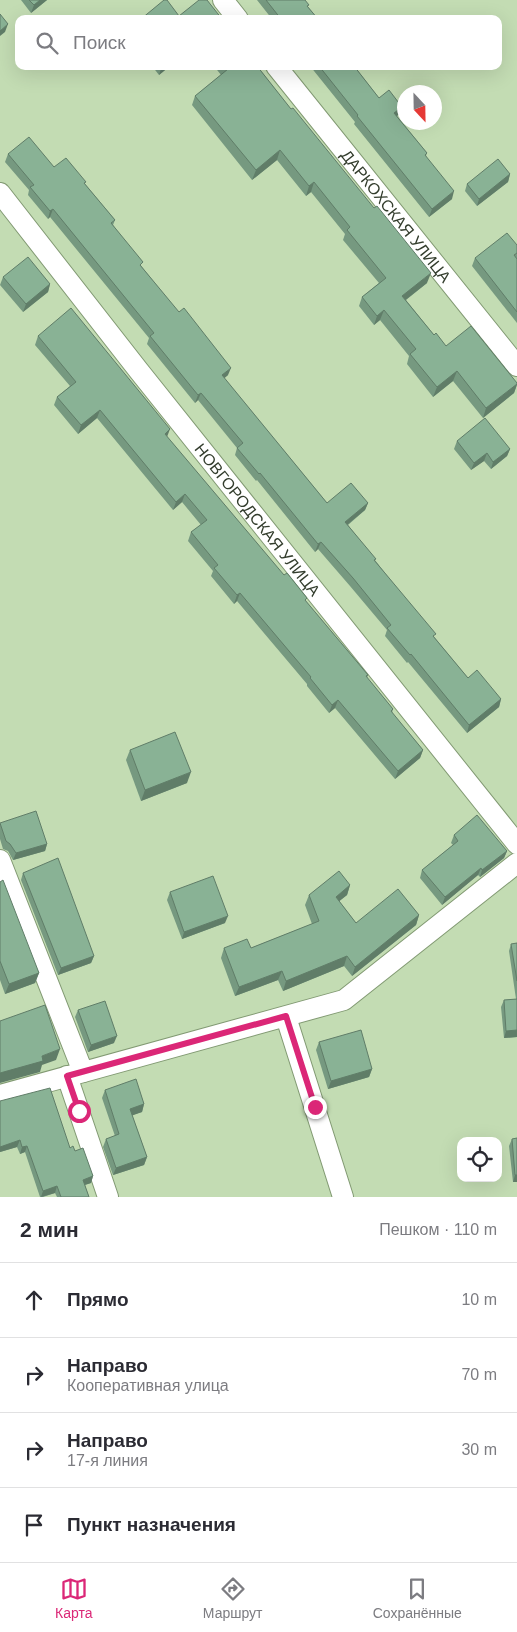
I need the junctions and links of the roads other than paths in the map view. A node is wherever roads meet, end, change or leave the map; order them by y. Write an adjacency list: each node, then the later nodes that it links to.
1 (223, 0): 2 (street)
2 (235, 15)
3 (279, 70): 5 (street, ДАРКОХСКАЯ УЛИЦА)
4 (0, 193): 6 (street, НОВГОРОДСКАЯ УЛИЦА)
5 (517, 366)
6 (517, 844)
7 (0, 860): 10 (street)
8 (517, 863): 9 (street)
9 (286, 1016): 10 (street); 13 (street)
10 (75, 1074): 11 (street); 12 (street)
11 (0, 1095)
12 (108, 1197)
13 (343, 1197)

